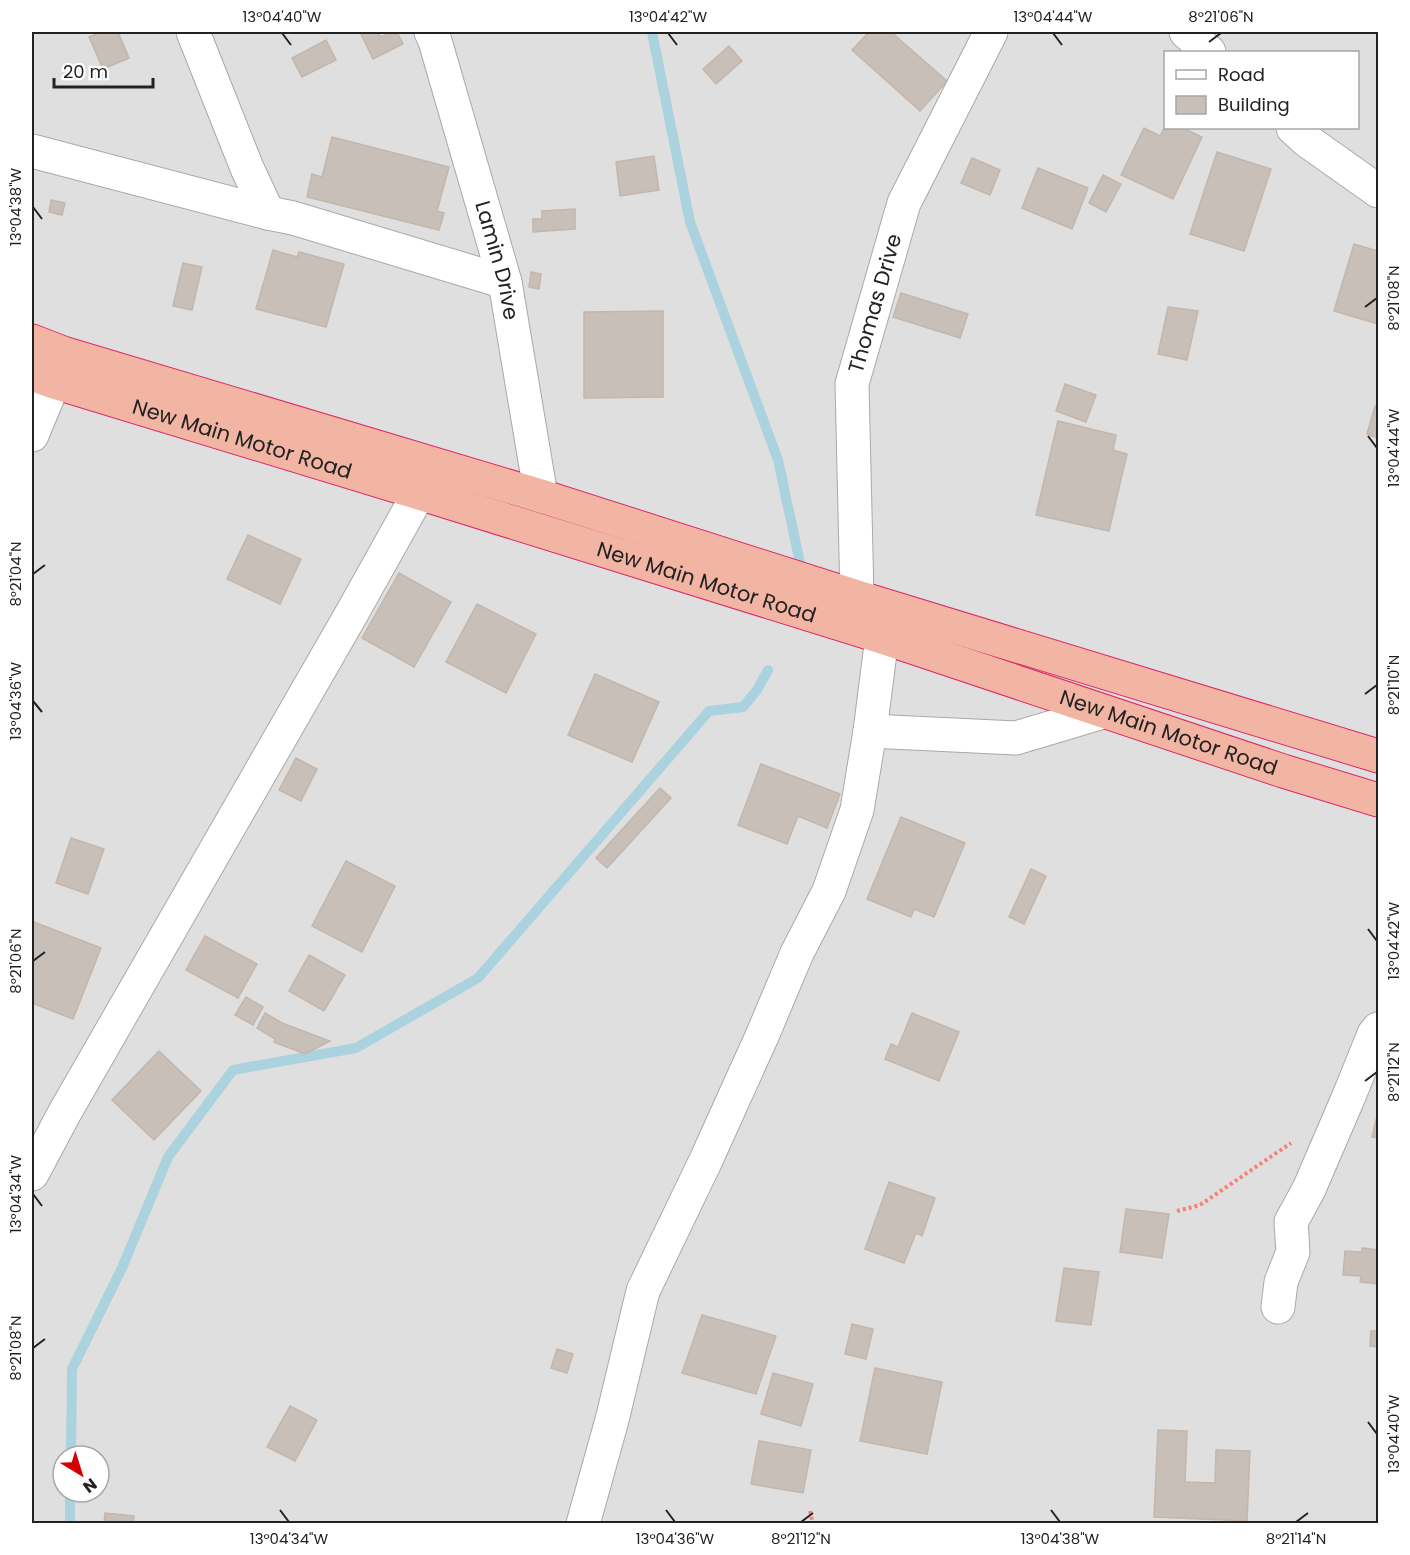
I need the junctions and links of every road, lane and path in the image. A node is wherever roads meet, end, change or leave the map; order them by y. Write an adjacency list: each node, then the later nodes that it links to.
1 (193, 32): 9 (street)
2 (431, 32): 10 (street, Lamin Drive)
3 (991, 32): 16 (street, Thomas Drive)
4 (1186, 32): 5 (street)
5 (1208, 51)
6 (1294, 129): 8 (street)
7 (32, 151): 9 (street)
8 (1378, 191)
9 (268, 213): 10 (street)
10 (505, 282): 15 (street, Lamin Drive)
11 (32, 341): 15 (highway, New Main Motor Road)
12 (43, 378): 13 (street); 14 (highway, New Main Motor Road)
13 (32, 435)
14 (419, 493): 17 (highway, New Main Motor Road); 24 (street)
15 (541, 496): 16 (highway, New Main Motor Road)
16 (857, 597): 20 (highway, New Main Motor Road)
17 (882, 637): 18 (highway, New Main Motor Road); 19 (street)
18 (1102, 712): 19 (street); 21 (highway, New Main Motor Road)
19 (870, 731): 28 (street)
20 (1378, 756)
21 (1378, 800)
22 (1378, 1029): 26 (street)
23 (1288, 1144): 25 (path)
24 (32, 1174)
25 (1177, 1211)
26 (1278, 1307)
27 (810, 1511): 29 (path)
28 (583, 1524)
29 (813, 1524)

